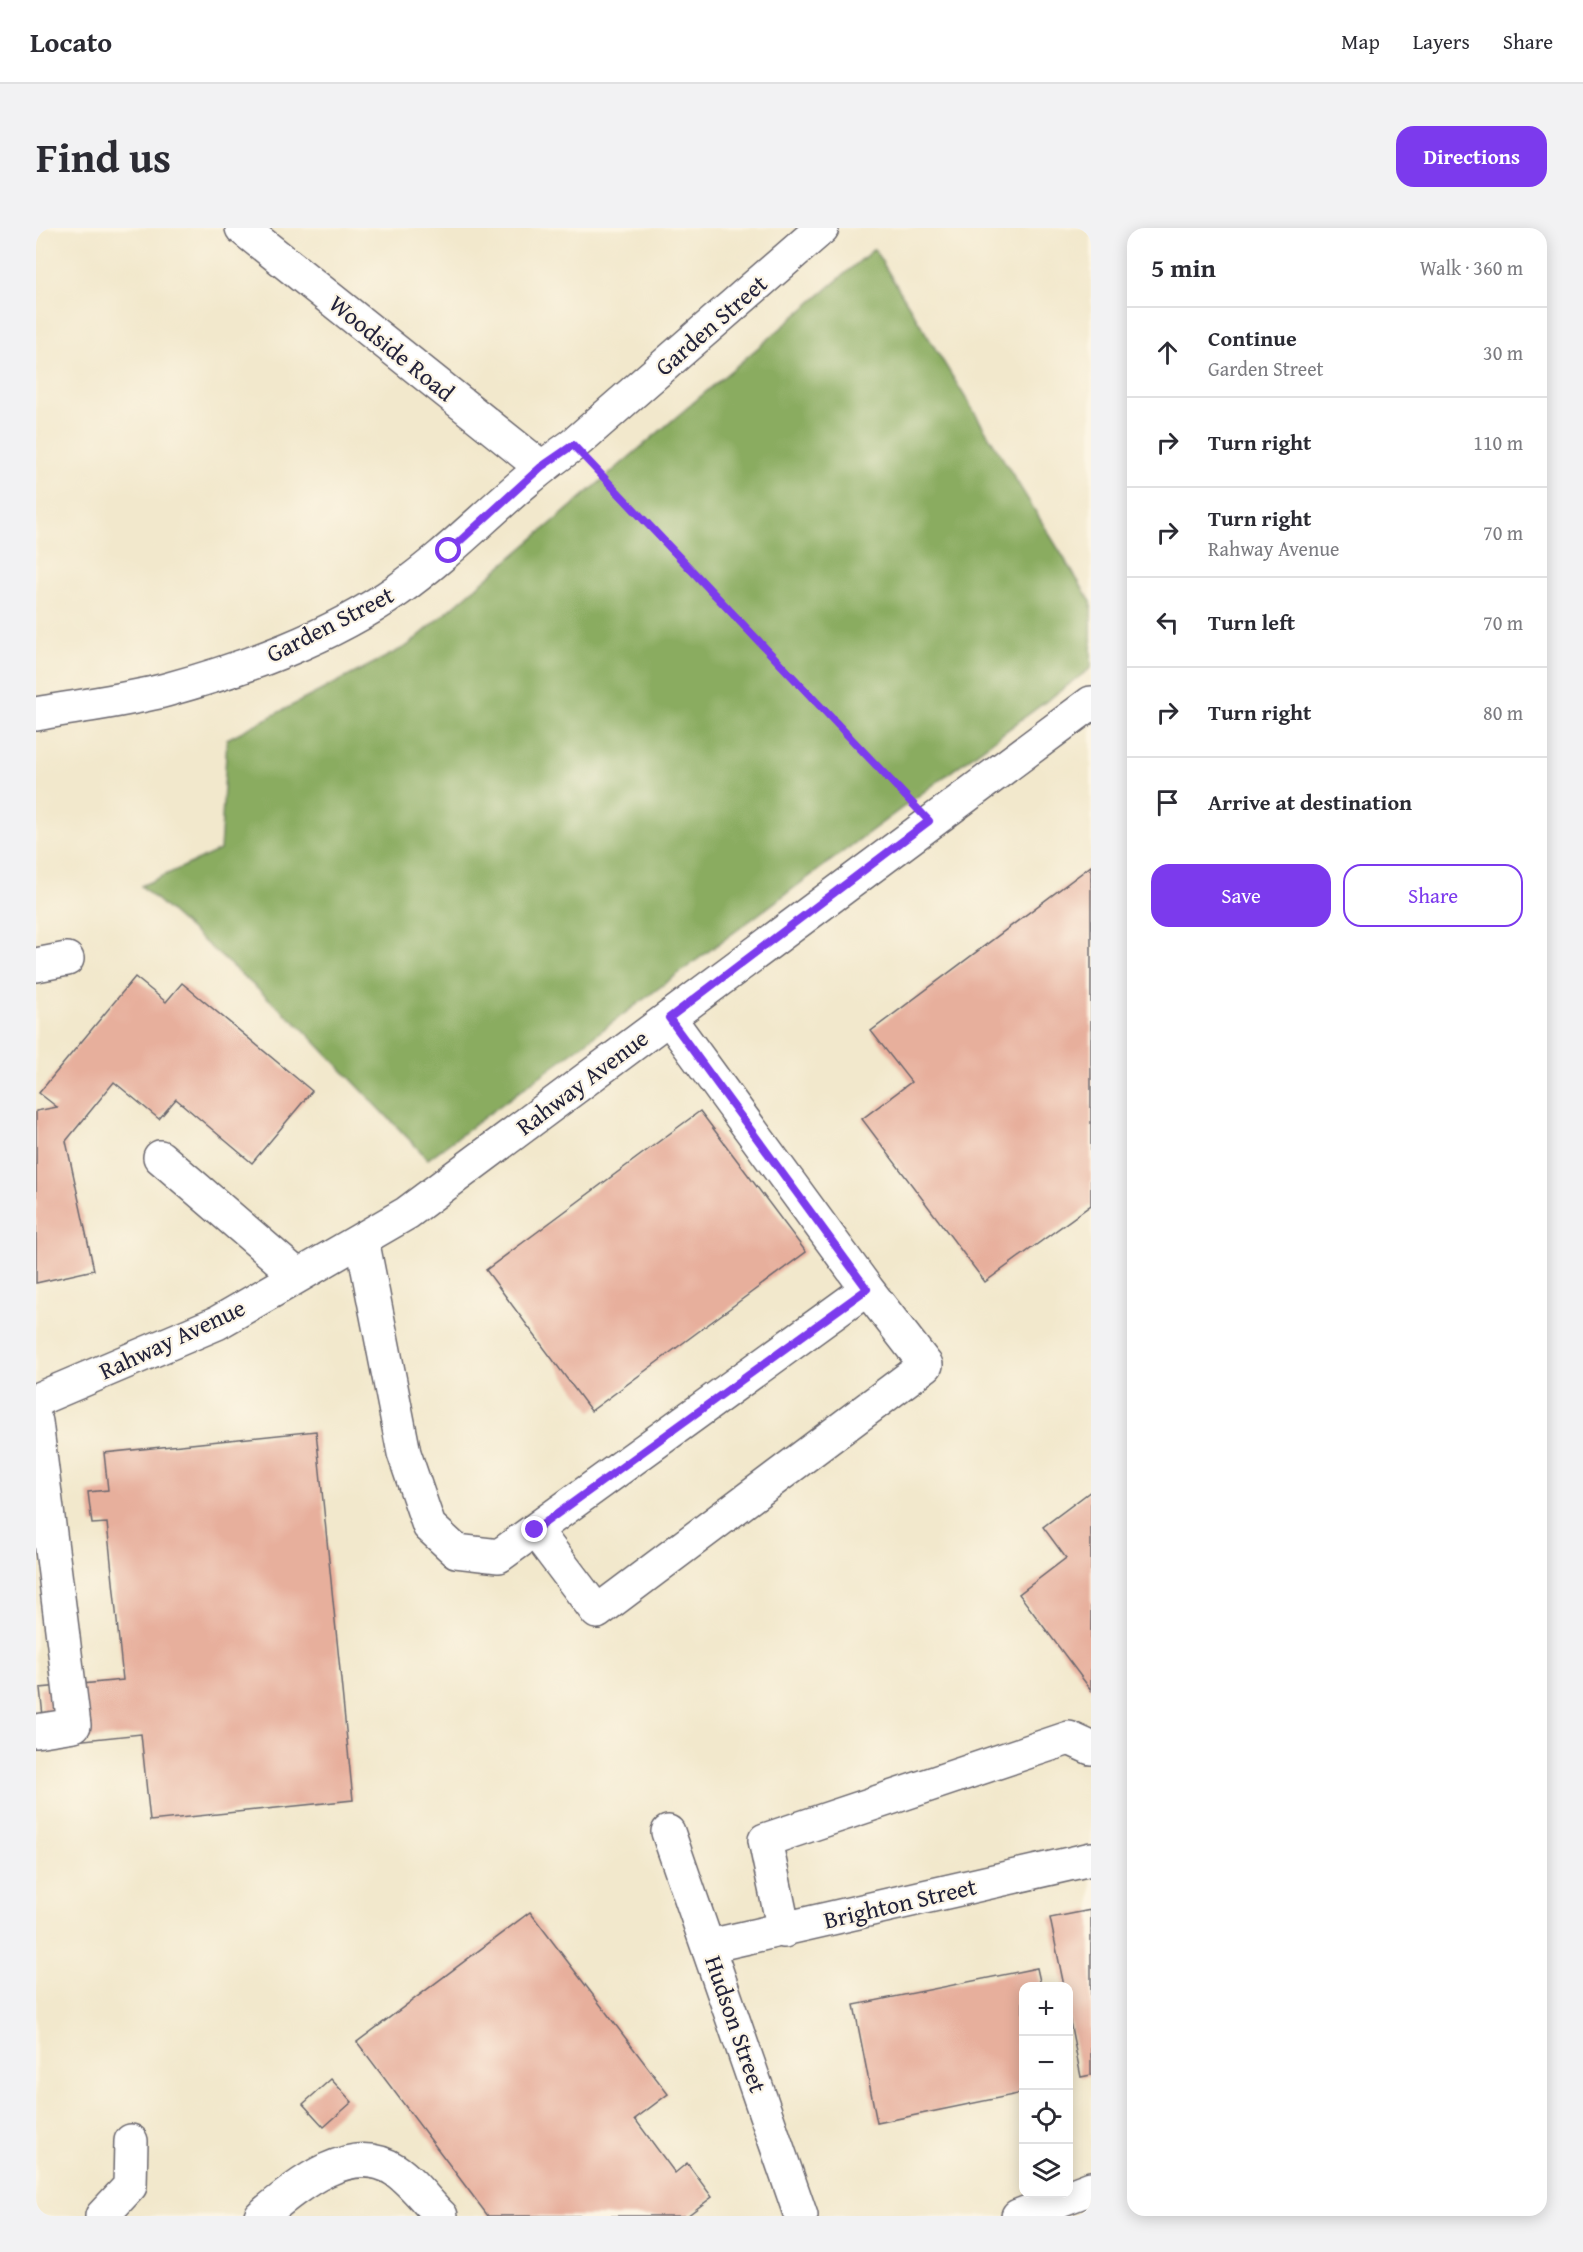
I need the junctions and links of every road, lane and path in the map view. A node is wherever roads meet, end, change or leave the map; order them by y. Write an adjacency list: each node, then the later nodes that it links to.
1 (242, 228): 4 (street, Woodside Road)
2 (822, 228): 3 (street, Garden Street)
3 (573, 445): 4 (street, Garden Street); 7 (path)
4 (541, 467): 6 (street, Garden Street)
5 (1091, 703): 7 (street, Rahway Avenue)
6 (36, 714)
7 (929, 821): 8 (street, Rahway Avenue)
8 (669, 1018): 10 (street, Rahway Avenue); 12 (street)
9 (160, 1157): 11 (street)
10 (362, 1239): 11 (street, Rahway Avenue); 15 (street)
11 (298, 1276): 13 (street, Rahway Avenue)
12 (867, 1289): 15 (street); 15 (street)
13 (36, 1400)
14 (36, 1422): 16 (street)
15 (535, 1530)
16 (36, 1731)
17 (1091, 1748): 20 (street)
18 (668, 1832): 21 (street, Hudson Street)
19 (1091, 1859): 20 (street, Brighton Street)
20 (784, 1931): 21 (street, Brighton Street)
21 (709, 1946): 27 (street, Hudson Street)
22 (131, 2141): 24 (street)
23 (1091, 2188): 28 (street)
24 (102, 2216)
25 (261, 2216): 26 (street)
26 (441, 2216)
27 (801, 2216)
28 (1018, 2216)

